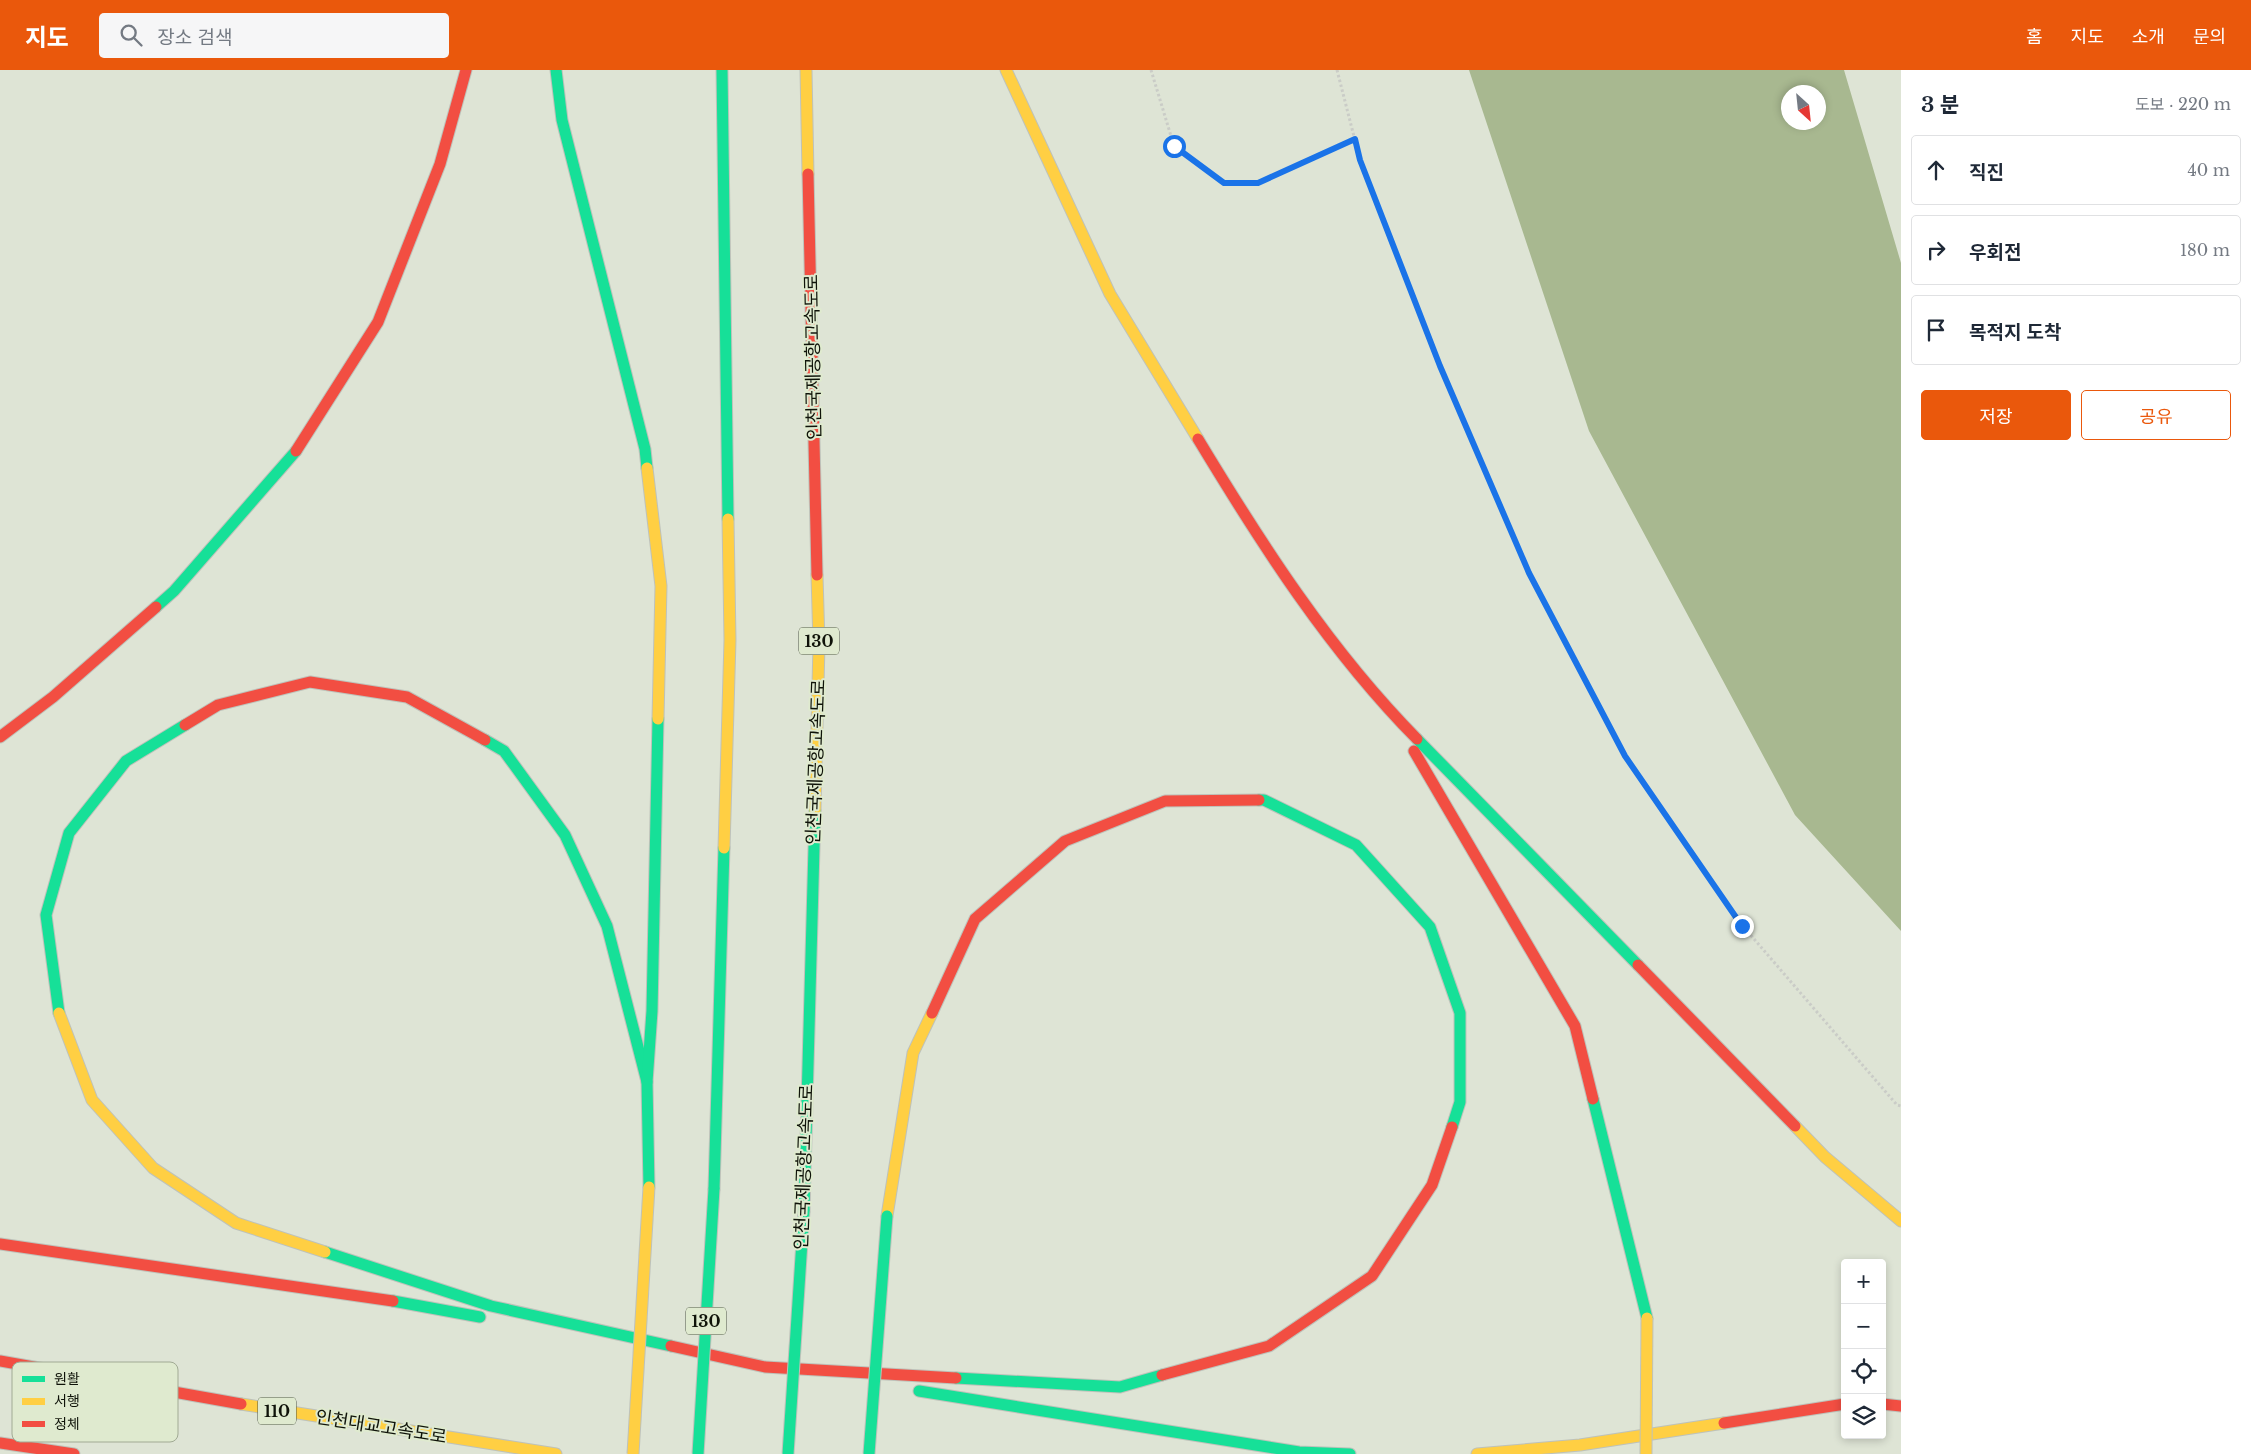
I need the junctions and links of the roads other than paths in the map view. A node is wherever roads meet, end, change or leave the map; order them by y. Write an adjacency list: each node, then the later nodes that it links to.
1 (466, 70): 7 (highway)
2 (556, 70): 8 (highway)
3 (722, 70): 22 (highway, 130, bridge)
4 (806, 70): 23 (highway, 인천국제공항고속도로 / 130, bridge)
5 (1006, 70): 6 (highway)
6 (1394, 715): 9 (highway); 27 (highway, bridge)
7 (0, 737)
8 (647, 1082): 11 (highway); 21 (highway, bridge)
9 (1901, 1221)
10 (0, 1244): 11 (highway)
11 (764, 1367): 12 (highway); 24 (highway, bridge)
12 (891, 1387)
13 (910, 1390): 25 (highway)
14 (178, 1393): 20 (highway, 인천대교고속도로 / 110)
15 (1886, 1404): 17 (highway)
16 (1841, 1405): 26 (highway)
17 (1901, 1406)
18 (0, 1443): 19 (highway)
19 (74, 1454)
20 (556, 1454)
21 (634, 1454)
22 (698, 1454)
23 (788, 1454)
24 (869, 1454)
25 (1350, 1454)
26 (1477, 1454)
27 (1646, 1454)

